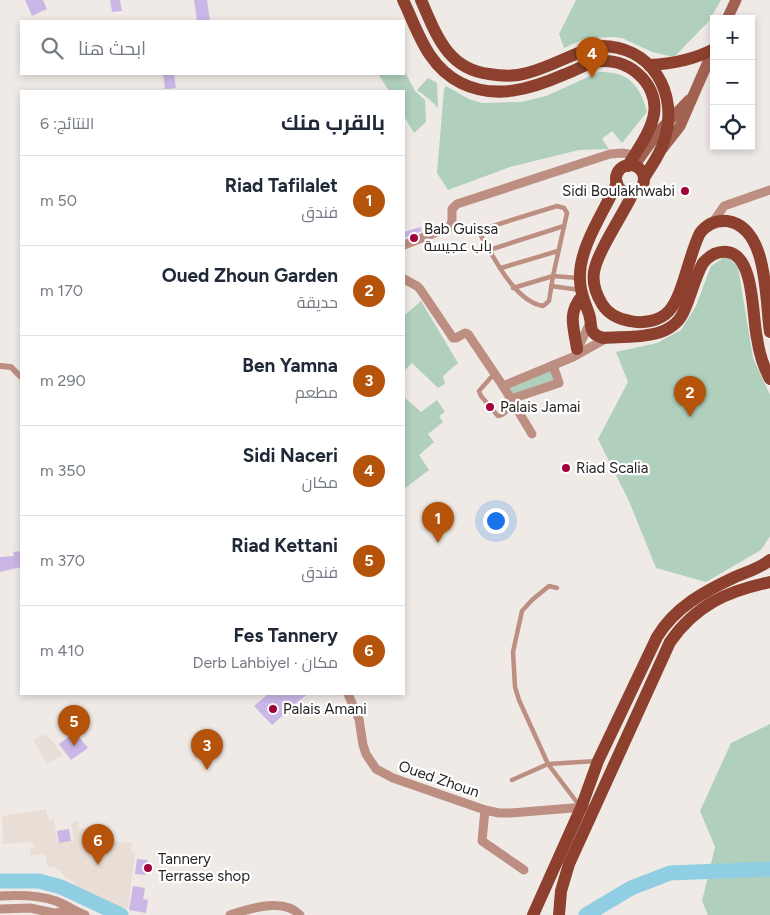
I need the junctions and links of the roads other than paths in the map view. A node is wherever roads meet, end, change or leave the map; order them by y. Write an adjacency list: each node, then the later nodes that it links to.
1 (403, 0): 11 (main road)
2 (421, 0): 7 (main road)
3 (736, 0): 4 (main road)
4 (729, 15)
5 (710, 51): 7 (main road)
6 (710, 58): 8 (main road)
7 (650, 65): 9 (main road)
8 (692, 97): 9 (main road); 10 (main road)
9 (668, 121): 10 (main road); 11 (main road)
10 (661, 150): 12 (main road)
11 (632, 162): 12 (main road); 13 (main road); 18 (street)
12 (644, 178): 15 (main road)
13 (617, 183): 15 (main road); 26 (main road)
14 (770, 190): 16 (street)
15 (634, 193): 16 (main road)
16 (713, 222): 28 (main road)
17 (564, 226): 19 (lane); 19 (lane); 20 (lane)
18 (405, 245)
19 (490, 250): 21 (lane)
20 (558, 251): 21 (lane); 22 (lane)
21 (501, 268): 25 (lane)
22 (553, 276): 24 (lane); 25 (lane); 26 (lane)
23 (405, 280): 33 (street)
24 (551, 286): 25 (lane); 26 (lane)
25 (513, 288)
26 (581, 288): 27 (main road); 30 (main road)
27 (590, 322): 29 (main road); 30 (street)
28 (770, 332)
29 (608, 337): 30 (street); 35 (main road)
30 (575, 353): 31 (street)
31 (553, 365): 36 (street); 37 (street)
32 (0, 366): 34 (street)
33 (494, 374): 36 (street); 37 (lane)
34 (20, 376)
35 (770, 379)
36 (503, 386): 37 (street)
37 (513, 402): 38 (street)
38 (532, 434)
39 (770, 560): 43 (main road)
40 (770, 582): 46 (main road)
41 (557, 588): 44 (lane)
42 (348, 695): 48 (street, Oued Zhoun)
43 (598, 761): 44 (lane); 47 (main road)
44 (548, 764): 45 (lane); 47 (lane)
45 (512, 780)
46 (596, 807): 47 (street, Oued Zhoun); 57 (main road)
47 (581, 808): 48 (street, Oued Zhoun); 56 (main road)
48 (485, 810): 49 (street, Oued Zhoun)
49 (524, 870)
50 (0, 896): 52 (street)
51 (0, 909): 52 (street)
52 (74, 911): 53 (street)
53 (85, 915)
54 (230, 915): 55 (street)
55 (300, 915)
56 (533, 915)
57 (559, 915)

